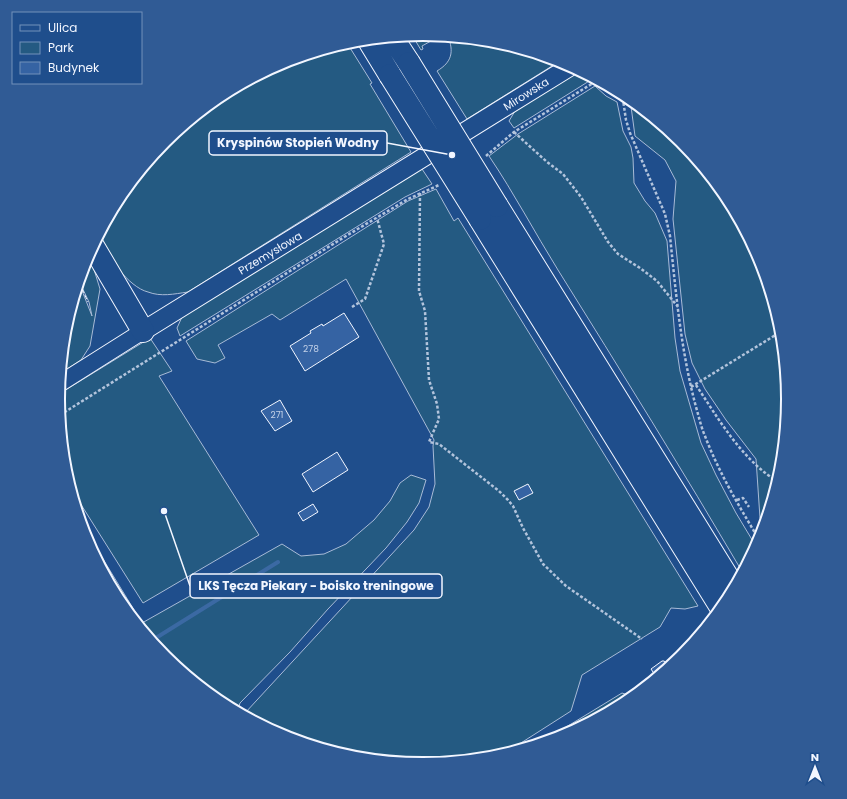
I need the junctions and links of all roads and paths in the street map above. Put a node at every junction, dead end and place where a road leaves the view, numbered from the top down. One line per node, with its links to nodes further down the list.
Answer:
1 (396, 42): 25 (highway, bridge)
2 (372, 45): 26 (highway, bridge)
3 (565, 70): 6 (main road, Mirowska)
4 (592, 83): 7 (path)
5 (623, 101): 14 (path)
6 (480, 123): 15 (main road, Przemysłowa)
7 (514, 132): 8 (path); 14 (path)
8 (480, 160)
9 (441, 184): 10 (path)
10 (420, 193): 11 (path); 27 (path)
11 (377, 218): 13 (path); 20 (path)
12 (97, 252): 15 (highway)
13 (352, 307)
14 (678, 308): 19 (path)
15 (143, 331): 17 (street, Przemysłowa)
16 (776, 335): 18 (path)
17 (66, 380)
18 (696, 385): 19 (path); 21 (path)
19 (691, 387): 22 (path)
20 (66, 412)
21 (773, 479)
22 (737, 500): 23 (path); 24 (path)
23 (749, 507)
24 (756, 534)
25 (731, 583)
26 (719, 604)
27 (642, 639)

